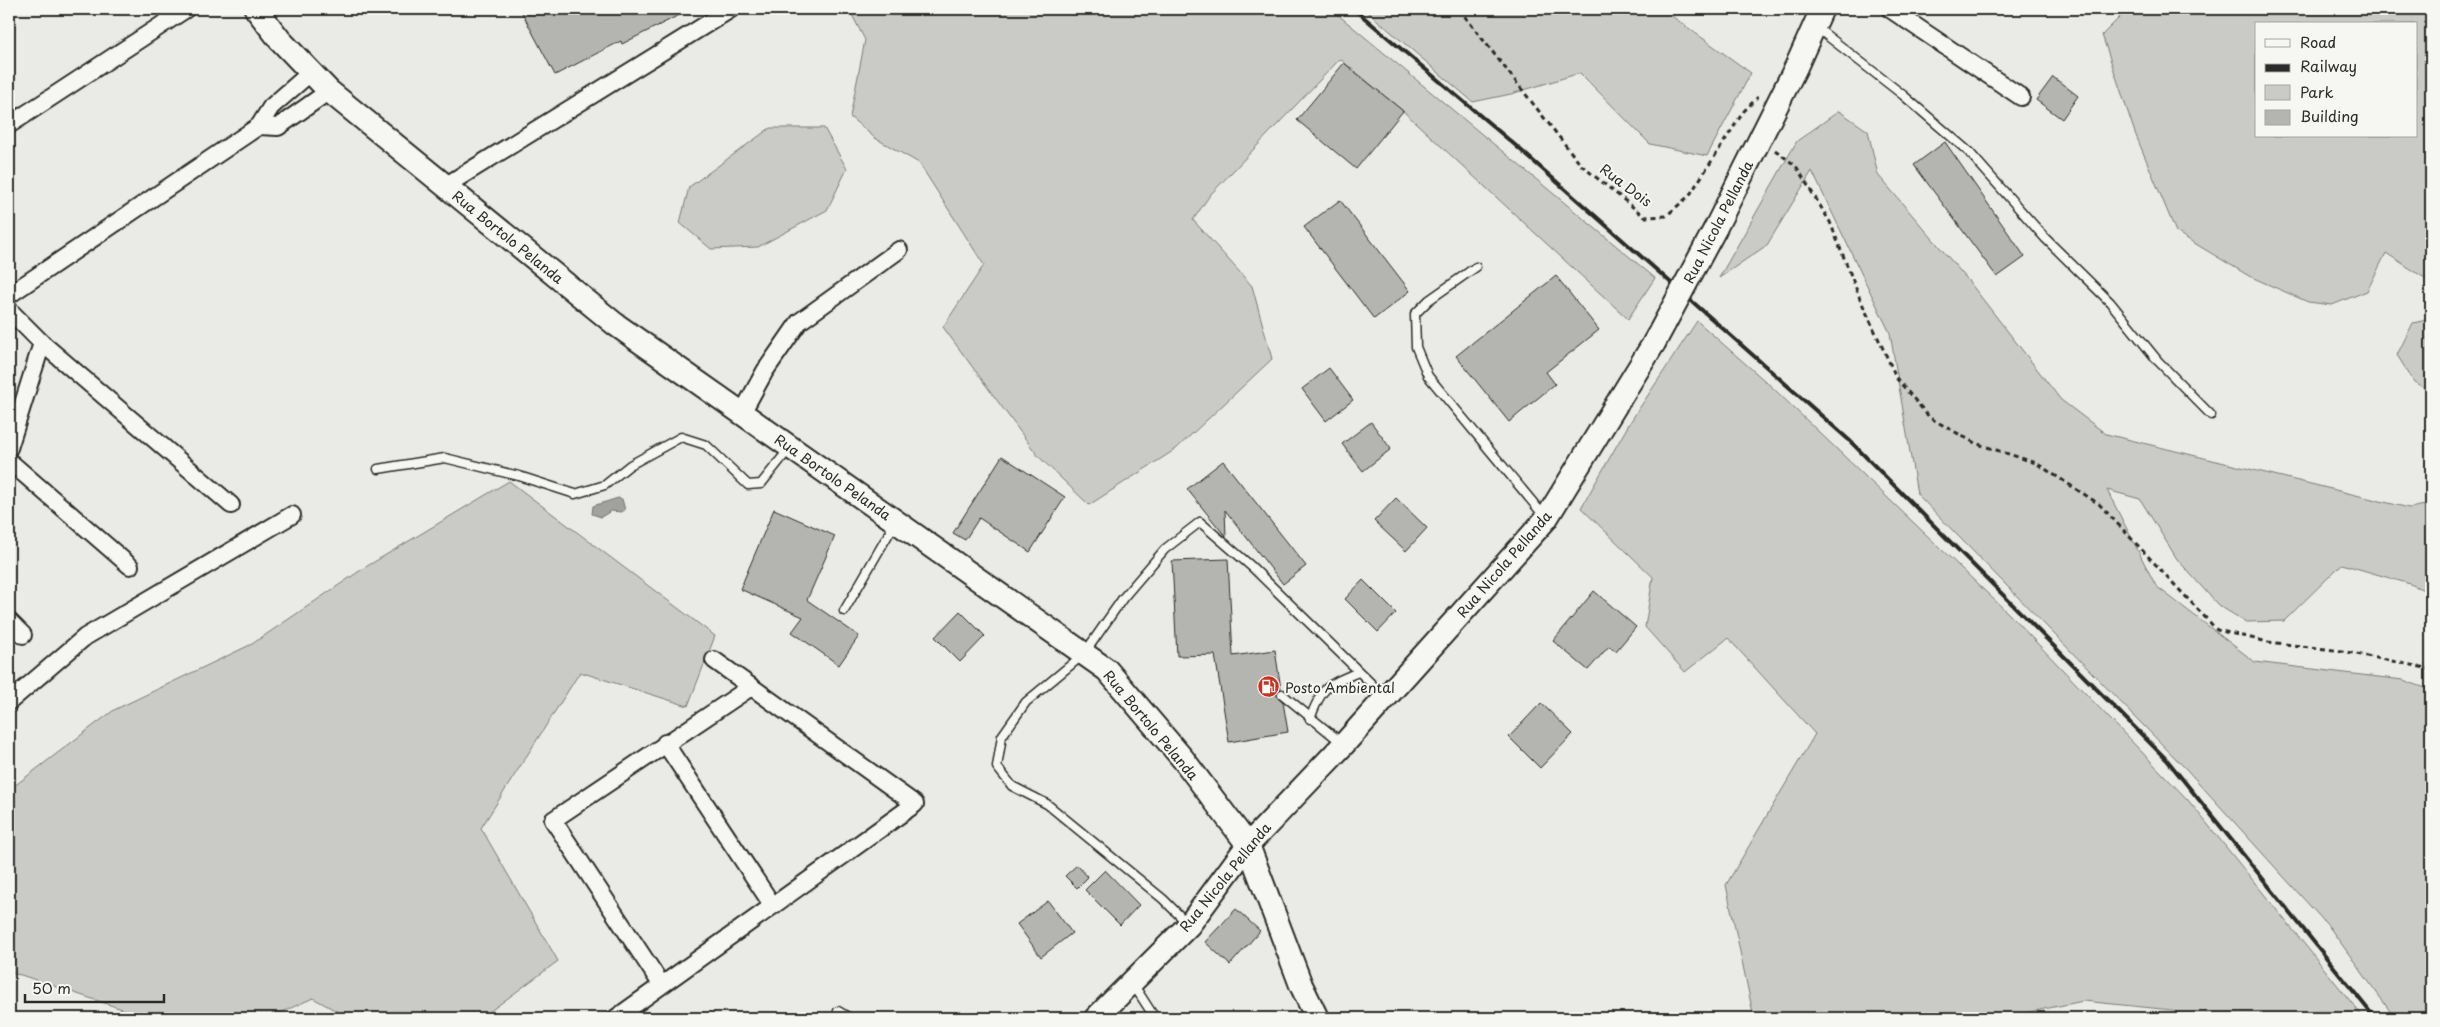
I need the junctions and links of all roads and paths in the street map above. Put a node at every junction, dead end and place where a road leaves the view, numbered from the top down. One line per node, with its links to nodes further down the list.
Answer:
1 (186, 9): 11 (street)
2 (256, 9): 7 (street, Rua Bortolo Pelanda)
3 (731, 9): 14 (street)
4 (1458, 9): 9 (path, Rua Dois)
5 (1890, 9): 10 (street)
6 (1818, 17): 13 (street, Rua Nicola Pellanda); 21 (lane)
7 (310, 73): 8 (street, Rua Bortolo Pelanda); 12 (street)
8 (329, 91): 12 (street); 14 (street, Rua Bortolo Pelanda)
9 (1763, 91)
10 (2021, 97)
11 (9, 125)
12 (259, 126): 17 (street)
13 (1760, 140): 28 (street, Rua Nicola Pellanda, bridge); 36 (path)
14 (445, 186): 20 (street, Rua Bortolo Pelanda)
15 (899, 250): 20 (street)
16 (1476, 267): 28 (lane)
17 (9, 295)
18 (9, 310): 19 (street)
19 (42, 343): 22 (street); 26 (street)
20 (742, 413): 23 (street, Rua Bortolo Pelanda)
21 (2211, 415)
22 (9, 448)
23 (791, 448): 25 (lane); 29 (street, Rua Bortolo Pelanda)
24 (9, 461): 30 (street)
25 (378, 469)
26 (231, 505)
27 (292, 515): 41 (street)
28 (1546, 519): 40 (street, Rua Nicola Pellanda)
29 (896, 522): 31 (lane); 34 (street, Rua Bortolo Pelanda)
30 (130, 566)
31 (844, 610)
32 (9, 621): 33 (street)
33 (23, 635)
34 (1084, 654): 37 (lane); 45 (street, Rua Bortolo Pelanda); 47 (lane)
35 (714, 660): 38 (street)
36 (2431, 669)
37 (1358, 672): 40 (lane); 42 (lane)
38 (751, 687): 43 (street); 46 (street)
39 (1282, 694): 42 (lane)
40 (1386, 697): 44 (street, Rua Nicola Pellanda)
41 (9, 702)
42 (1310, 719): 44 (lane)
43 (665, 743): 46 (street); 49 (street)
44 (1344, 744): 45 (street, Rua Nicola Pellanda)
45 (1248, 845): 47 (street, Rua Nicola Pellanda); 55 (street, Rua Bortolo Pelanda)
46 (773, 906): 49 (street)
47 (1189, 925): 48 (street, Rua Nicola Pellanda)
48 (1132, 982): 53 (street, Rua Nicola Pellanda); 54 (lane)
49 (661, 984): 51 (street)
50 (838, 1011): 52 (lane)
51 (616, 1018)
52 (850, 1018)
53 (1096, 1018)
54 (1155, 1018)
55 (1317, 1018)

